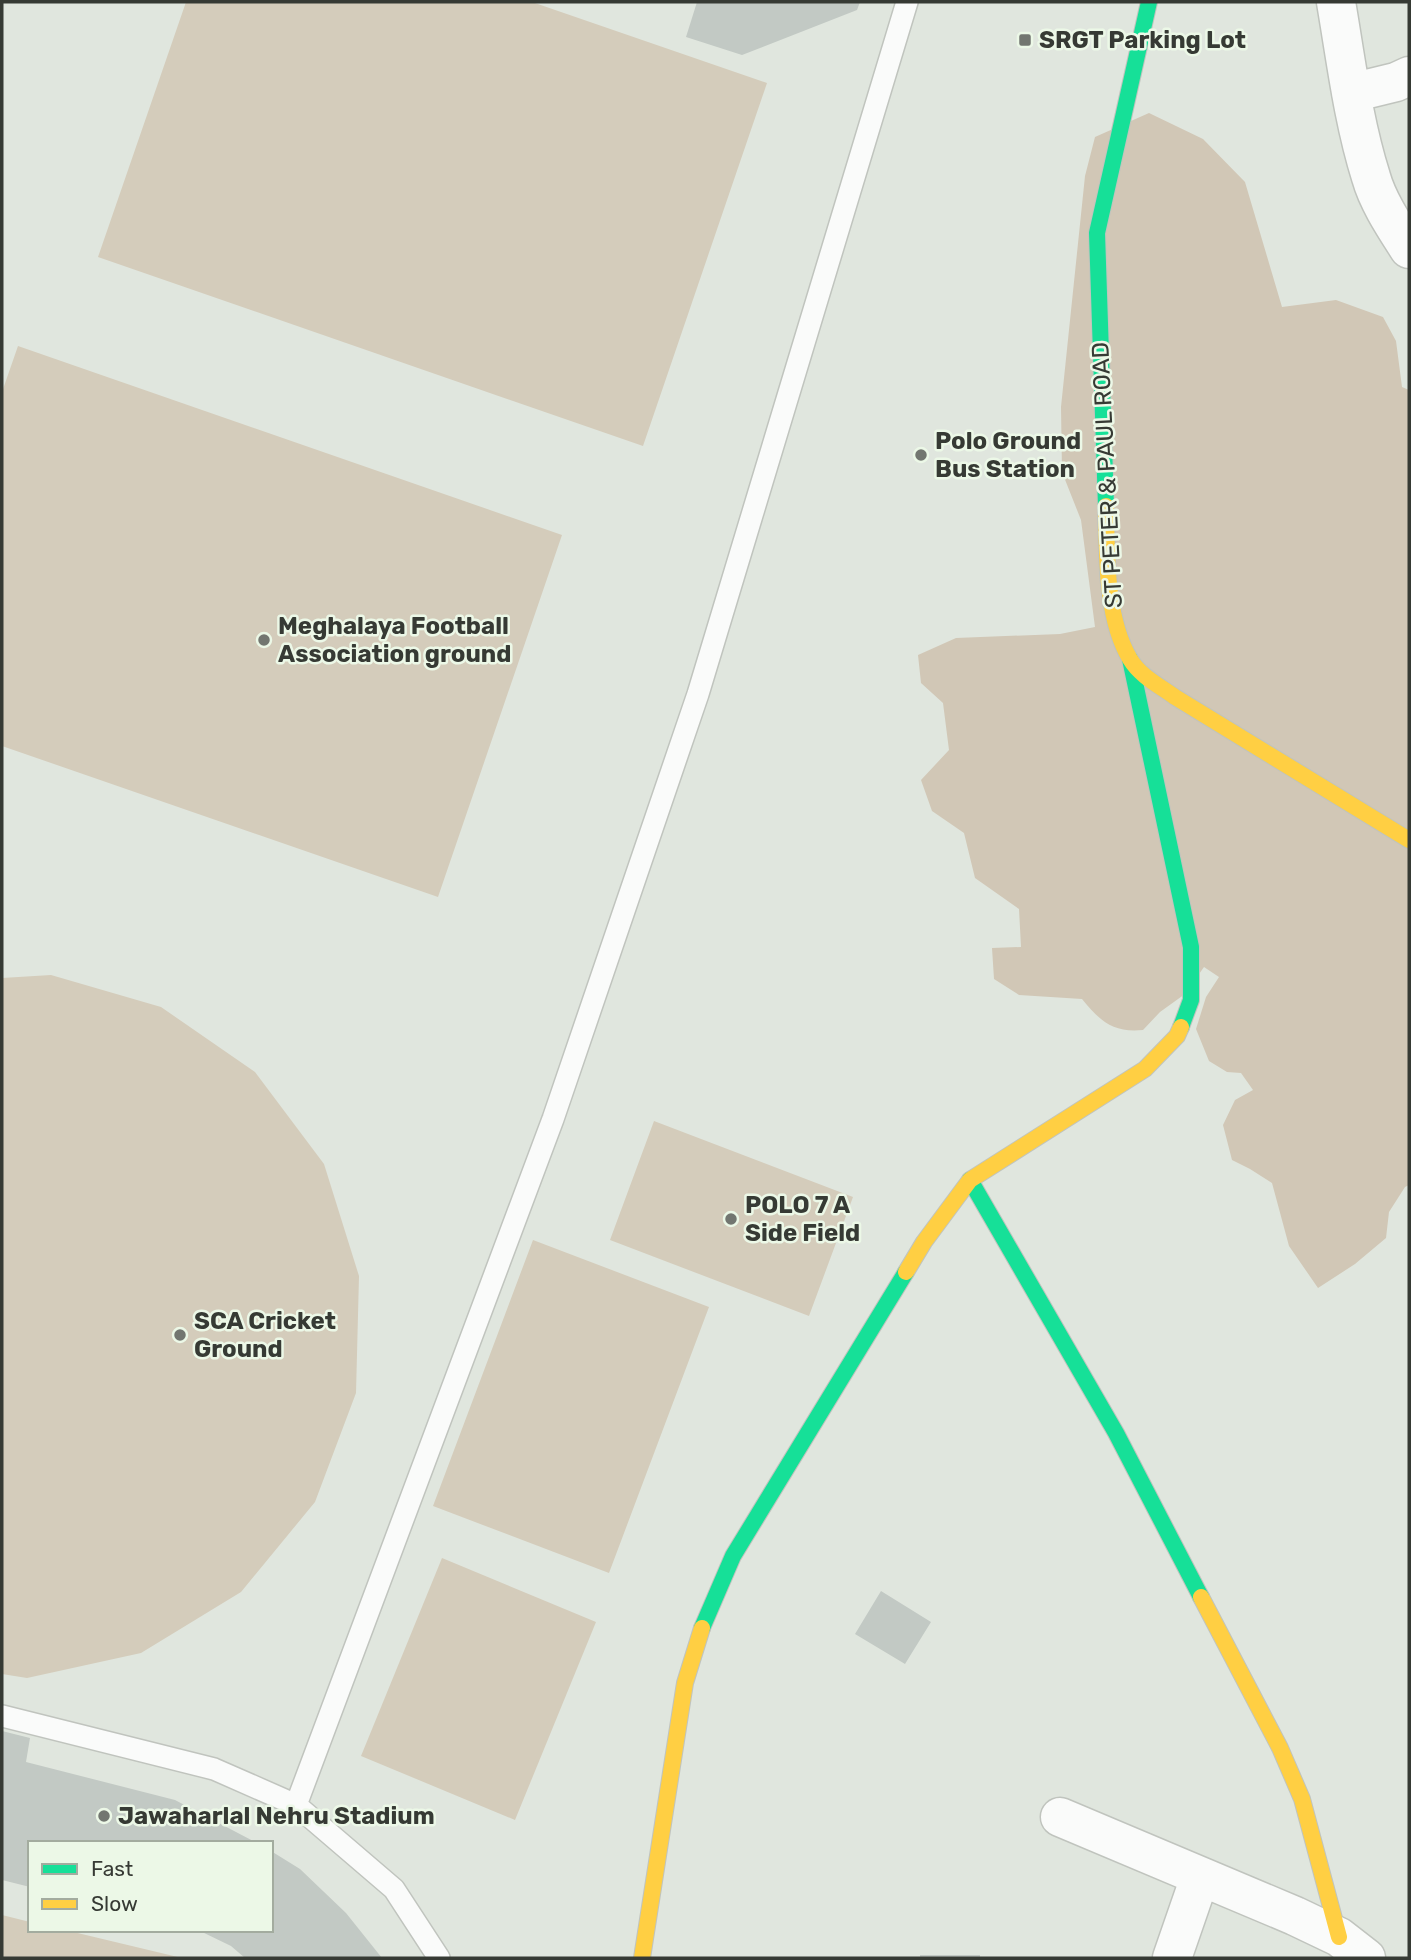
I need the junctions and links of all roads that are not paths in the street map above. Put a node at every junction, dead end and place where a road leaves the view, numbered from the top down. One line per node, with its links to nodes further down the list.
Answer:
1 (907, 2): 11 (lane)
2 (1149, 2): 7 (street, ST PETER & PAUL ROAD)
3 (1336, 2): 5 (street)
4 (1409, 76): 5 (street)
5 (1351, 93): 6 (street)
6 (1409, 249)
7 (1130, 659): 8 (street, ST PETER & PAUL ROAD); 9 (street)
8 (1409, 840)
9 (970, 1181): 14 (street); 16 (street)
10 (2, 1716): 11 (lane)
11 (296, 1805): 15 (lane)
12 (1060, 1817): 13 (street)
13 (1200, 1877): 14 (street); 17 (street)
14 (1352, 1948)
15 (439, 1958)
16 (642, 1958)
17 (1172, 1958)

